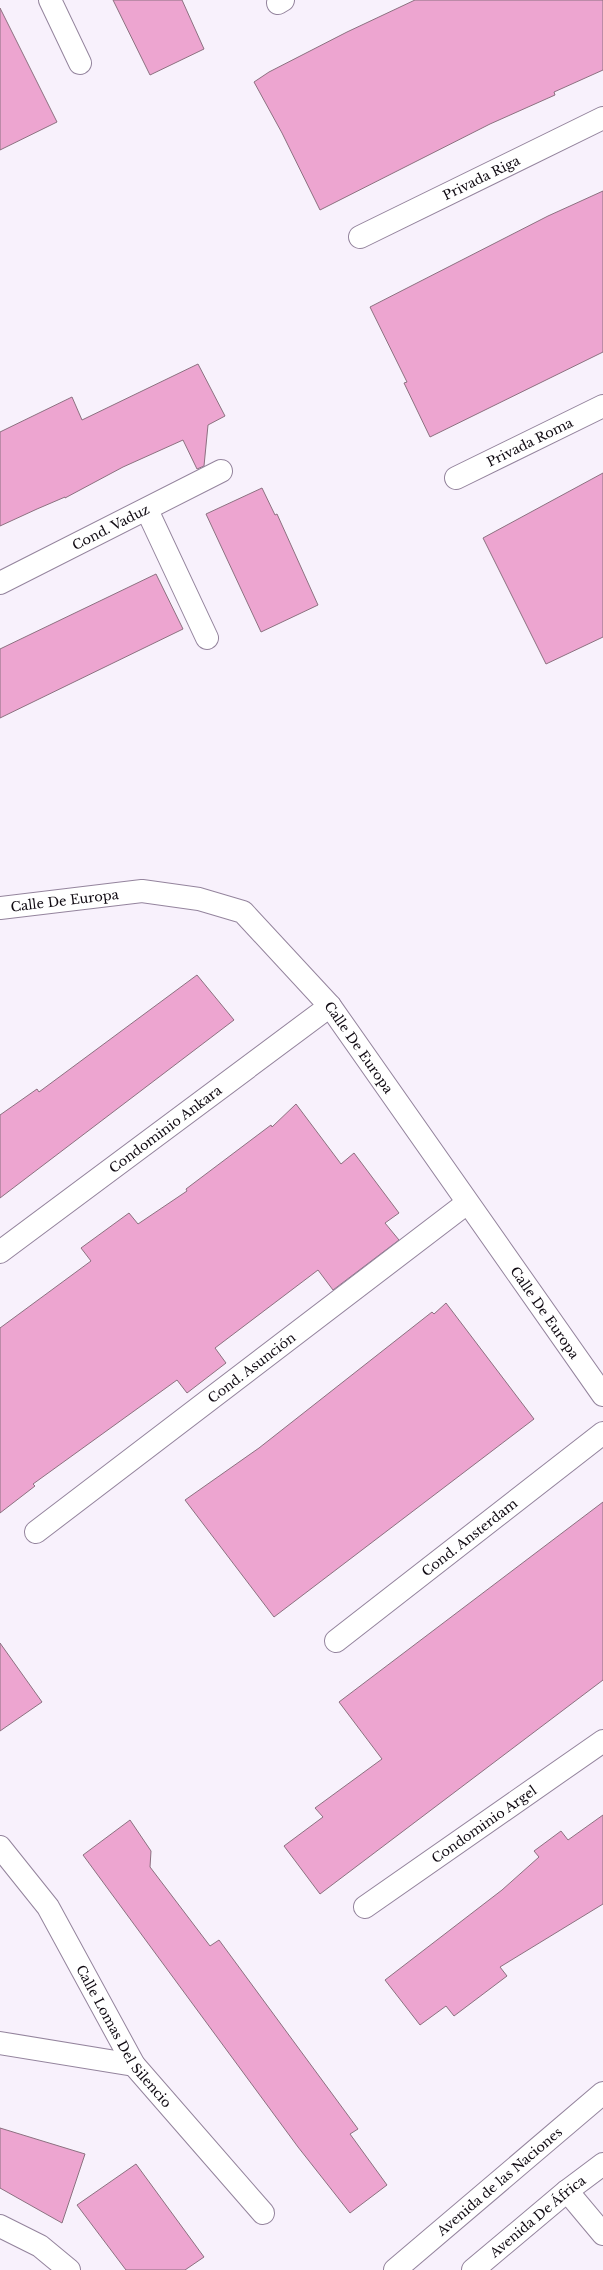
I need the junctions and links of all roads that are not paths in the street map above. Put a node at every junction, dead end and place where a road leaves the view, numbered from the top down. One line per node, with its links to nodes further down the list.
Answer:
1 (50, 0): 2 (street)
2 (80, 63)
3 (603, 118): 4 (street, Privada Riga)
4 (360, 237)
5 (603, 406): 7 (street, Privada Roma)
6 (221, 471): 8 (street, Cond. Vaduz)
7 (456, 478)
8 (147, 510): 9 (street, Cond. Vaduz); 10 (street)
9 (0, 583)
10 (207, 638)
11 (0, 908): 12 (street, Calle De Europa)
12 (330, 1006): 13 (street, Calle De Europa); 14 (street, Condominio Ankara)
13 (467, 1203): 15 (street, Calle De Europa); 17 (street, Cond. Asunción)
14 (0, 1252)
15 (603, 1395)
16 (603, 1433): 18 (street, Cond. Ansterdam)
17 (36, 1532)
18 (336, 1641)
19 (603, 1740): 21 (street, Condominio Argel)
20 (0, 1848): 23 (street, Calle Lomas Del Silencio)
21 (365, 1907)
22 (0, 2043): 23 (street)
23 (134, 2066): 27 (street, Calle Lomas Del Silencio)
24 (603, 2093): 31 (street, Avenida de las Naciones)
25 (603, 2164): 26 (street, Avenida De África)
26 (567, 2191): 29 (street); 32 (street, Avenida De África)
27 (263, 2213)
28 (0, 2226): 30 (street)
29 (603, 2234)
30 (69, 2270)
31 (395, 2270)
32 (473, 2270)

